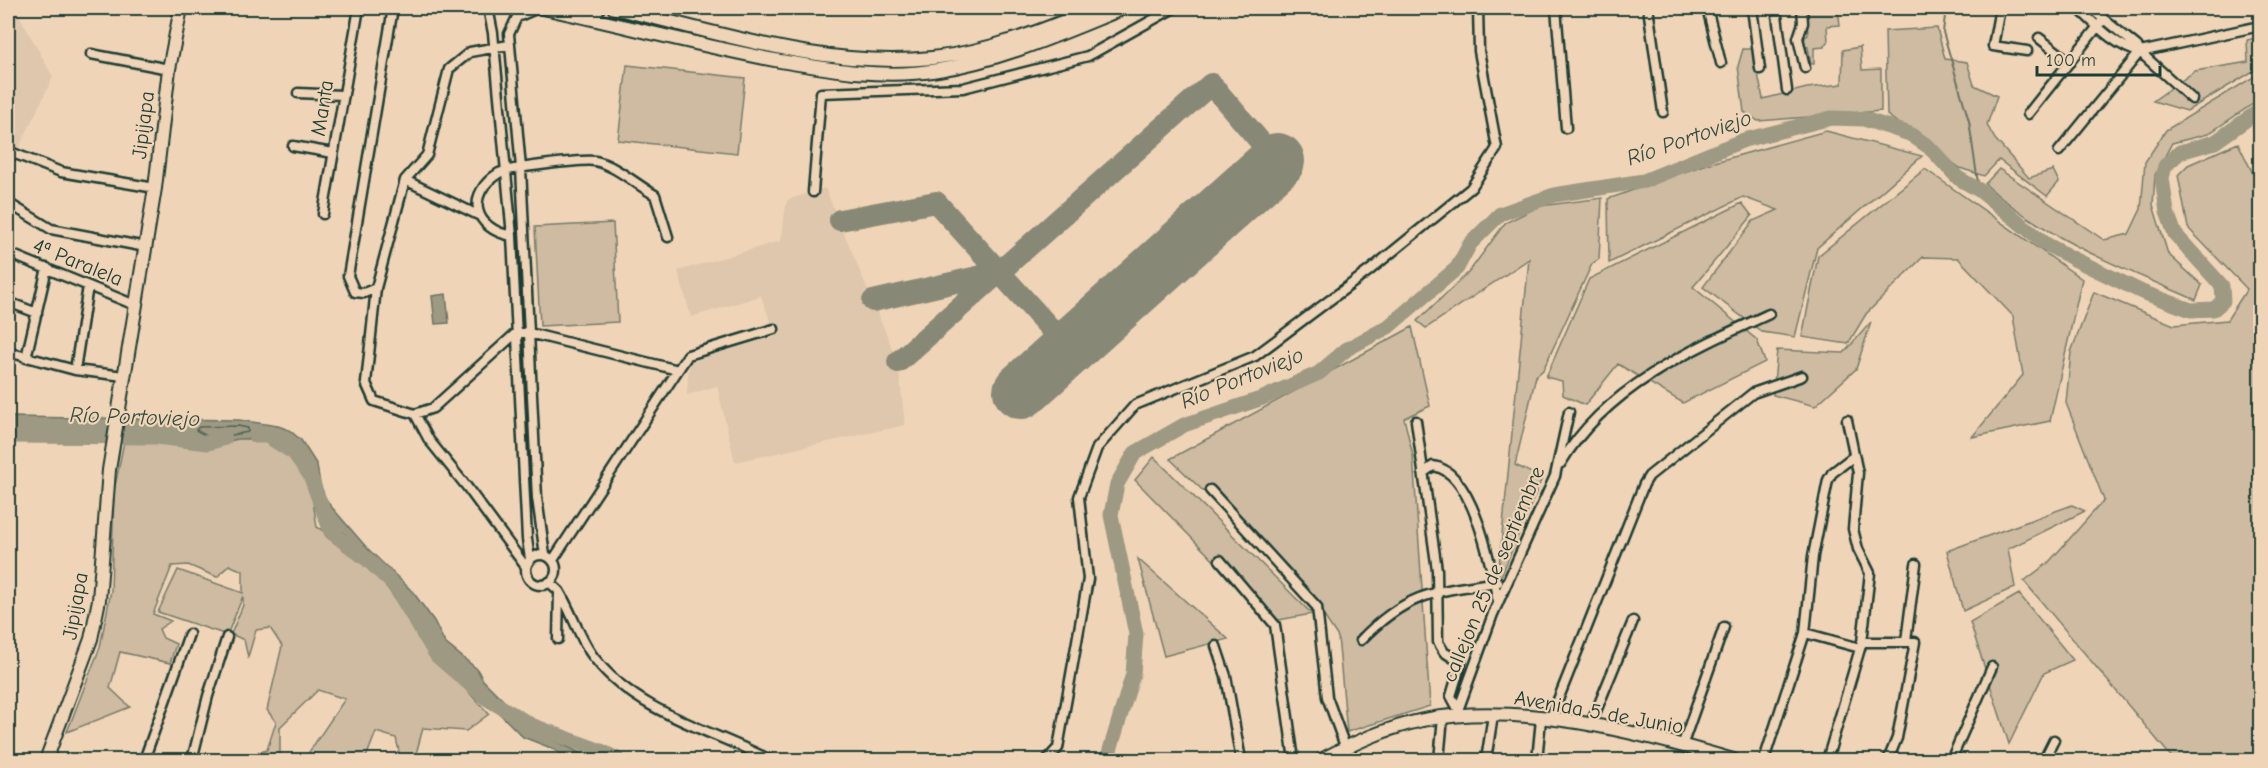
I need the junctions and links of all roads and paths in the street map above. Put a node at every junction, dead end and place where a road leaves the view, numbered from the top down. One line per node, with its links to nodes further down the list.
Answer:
1 (181, 8): 33 (street, Jipijapa)
2 (358, 8): 37 (street, Manta)
3 (393, 8): 60 (street)
4 (488, 8): 25 (street)
5 (538, 8): 26 (street)
6 (543, 8): 21 (street)
7 (614, 8): 20 (street)
8 (1124, 8): 20 (street)
9 (1174, 8): 50 (street)
10 (1478, 8): 115 (street)
11 (1556, 8): 41 (street)
12 (1648, 8): 39 (street)
13 (1707, 8): 31 (street)
14 (1752, 8): 34 (street)
15 (1776, 8): 35 (street)
16 (1802, 8): 32 (street)
17 (2000, 8): 27 (street)
18 (2078, 8): 22 (street)
19 (2090, 8): 22 (street)
20 (1105, 10): 21 (street)
21 (597, 13)
22 (2100, 24): 28 (street); 30 (street)
23 (2260, 26): 28 (street)
24 (2039, 38): 30 (street)
25 (494, 45): 26 (street); 47 (street); 48 (street)
26 (509, 45): 46 (street)
27 (2027, 51)
28 (2140, 52): 38 (street); 44 (street)
29 (91, 54): 33 (street)
30 (2070, 62): 40 (street)
31 (1720, 63)
32 (1805, 68)
33 (169, 69): 49 (street, Jipijapa)
34 (1760, 69)
35 (1787, 90)
36 (298, 93): 37 (street)
37 (342, 95): 45 (street, Manta)
38 (2192, 99)
39 (1664, 112)
40 (2028, 114)
41 (1566, 128)
42 (293, 146): 45 (street)
43 (8, 151): 49 (street)
44 (2059, 151)
45 (333, 153): 52 (street, Manta)
46 (521, 168): 47 (street); 55 (street); 67 (street)
47 (507, 169): 53 (street); 54 (street)
48 (405, 180): 53 (street); 60 (street)
49 (155, 188): 56 (street, Jipijapa)
50 (813, 192)
51 (8, 203): 56 (street)
52 (323, 214)
53 (478, 214): 54 (street)
54 (512, 236): 66 (street)
55 (668, 237)
56 (146, 247): 62 (street, Jipijapa)
57 (8, 252): 58 (street, 4ª Paralela)
58 (47, 268): 59 (street, 4ª Paralela); 63 (street)
59 (88, 286): 62 (street, 4ª Paralela); 70 (street)
60 (376, 288): 75 (street)
61 (8, 302): 63 (street)
62 (135, 305): 73 (street, Jipijapa)
63 (37, 313): 69 (street)
64 (1769, 314): 79 (street)
65 (774, 328): 71 (street)
66 (516, 333): 67 (street); 75 (street); 84 (street)
67 (529, 333): 71 (street); 82 (street)
68 (8, 352): 69 (street)
69 (27, 358): 70 (street)
70 (75, 370): 73 (street)
71 (678, 370): 82 (street)
72 (1802, 376): 106 (street)
73 (123, 383): 111 (street, Jipijapa)
74 (1569, 412): 79 (street, callejon 25 de septiembre)
75 (415, 414): 84 (street)
76 (1847, 420): 78 (street)
77 (1416, 421): 80 (street)
78 (1854, 456): 94 (street); 100 (street)
79 (1559, 465): 86 (street, callejon 25 de septiembre)
80 (1423, 473): 88 (street); 89 (street)
81 (1210, 490): 110 (street)
82 (549, 558): 84 (street); 87 (street)
83 (1220, 560): 117 (street)
84 (528, 563): 87 (street)
85 (1916, 564): 99 (street)
86 (1508, 581): 88 (street); 91 (street, callejon 25 de septiembre)
87 (549, 582): 90 (street)
88 (1495, 583): 89 (street); 91 (street)
89 (1438, 590): 98 (street); 103 (street)
90 (559, 591): 97 (street); 114 (street)
91 (1498, 602): 103 (street, callejon 25 de septiembre)
92 (1633, 621): 107 (street)
93 (1724, 627): 109 (street)
94 (1805, 633): 100 (street); 124 (street)
95 (189, 634): 112 (street)
96 (227, 637): 113 (street)
97 (558, 639)
98 (1361, 639)
99 (1906, 642): 100 (street); 126 (street)
100 (1861, 645): 125 (street)
101 (1216, 646): 116 (street)
102 (1992, 667): 127 (street)
103 (1456, 711): 104 (street, Avenida 5 de Junio); 105 (street, Avenida 5 de Junio)
104 (1493, 715): 106 (street, Avenida 5 de Junio); 121 (street)
105 (1443, 717): 110 (street, Avenida 5 de Junio); 120 (street)
106 (1545, 719): 107 (street, Avenida 5 de Junio); 122 (street)
107 (1590, 726): 109 (street, Avenida 5 de Junio)
108 (2054, 740): 128 (street)
109 (1682, 746): 123 (street, Avenida 5 de Junio)
110 (1344, 749): 118 (street, Avenida 5 de Junio); 119 (street)
111 (47, 760)
112 (144, 760)
113 (192, 760)
114 (770, 760)
115 (1047, 760)
116 (1241, 760)
117 (1294, 760)
118 (1321, 760)
119 (1350, 760)
120 (1439, 760)
121 (1486, 760)
122 (1537, 760)
123 (1733, 760)
124 (1764, 760)
125 (1827, 760)
126 (1888, 760)
127 (1951, 760)
128 (2044, 760)

